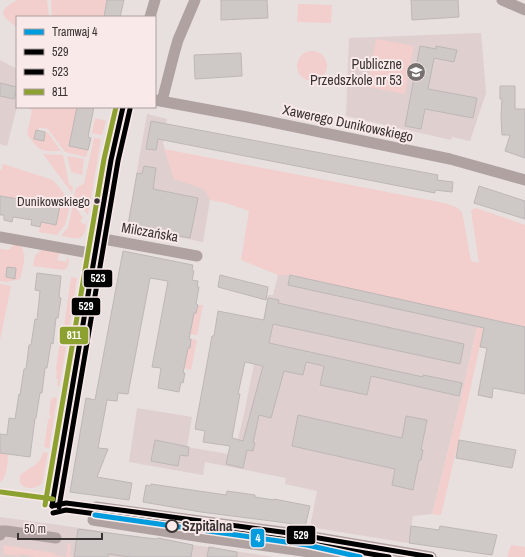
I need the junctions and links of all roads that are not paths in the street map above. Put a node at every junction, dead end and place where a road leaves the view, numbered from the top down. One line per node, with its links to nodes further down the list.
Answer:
1 (155, 0): 5 (street)
2 (195, 0): 6 (street, Xawerego Dunikowskiego)
3 (502, 0): 4 (street)
4 (525, 10)
5 (150, 16)
6 (159, 101): 8 (street, Xawerego Dunikowskiego)
7 (124, 108): 10 (street)
8 (525, 180)
9 (0, 237): 11 (street)
10 (98, 238): 11 (street); 12 (street, Milczańska)
11 (95, 254): 13 (street)
12 (197, 256)
13 (58, 470)
14 (96, 507): 19 (street)
15 (94, 520): 18 (street)
16 (0, 535): 17 (street)
17 (56, 538)
18 (335, 557)
19 (431, 557)

